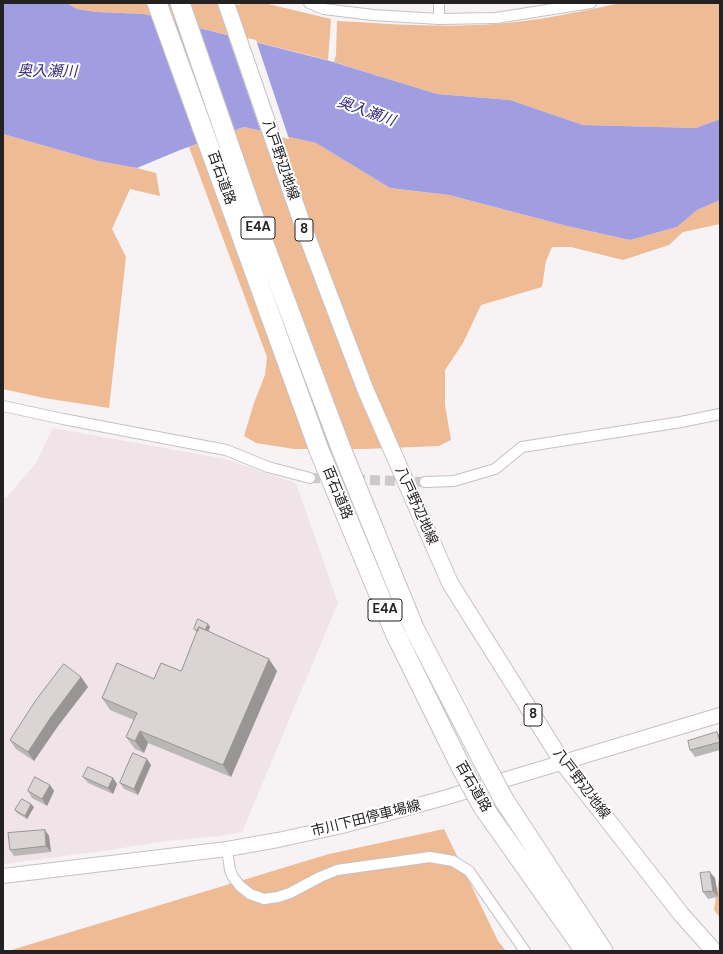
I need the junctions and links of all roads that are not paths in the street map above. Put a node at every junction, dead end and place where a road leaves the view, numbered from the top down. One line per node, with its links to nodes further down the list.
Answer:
1 (157, 3): 17 (highway, 百石道路 / E4A, bridge)
2 (180, 3): 18 (highway, 百石道路 / E4A, bridge)
3 (226, 3): 13 (main road, 八戸野辺地線 / 8)
4 (309, 3): 7 (street)
5 (439, 3): 7 (street)
6 (591, 3): 7 (street)
7 (439, 19)
8 (3, 406): 10 (street)
9 (720, 414): 11 (street)
10 (310, 478)
11 (425, 482)
12 (720, 716): 13 (main road, 市川下田停車場線)
13 (563, 763): 14 (main road, 市川下田停車場線); 19 (main road, 八戸野辺地線 / 8)
14 (227, 849): 15 (main road, 市川下田停車場線); 16 (street)
15 (3, 876)
16 (525, 951)
17 (585, 951)
18 (603, 951)
19 (714, 951)

